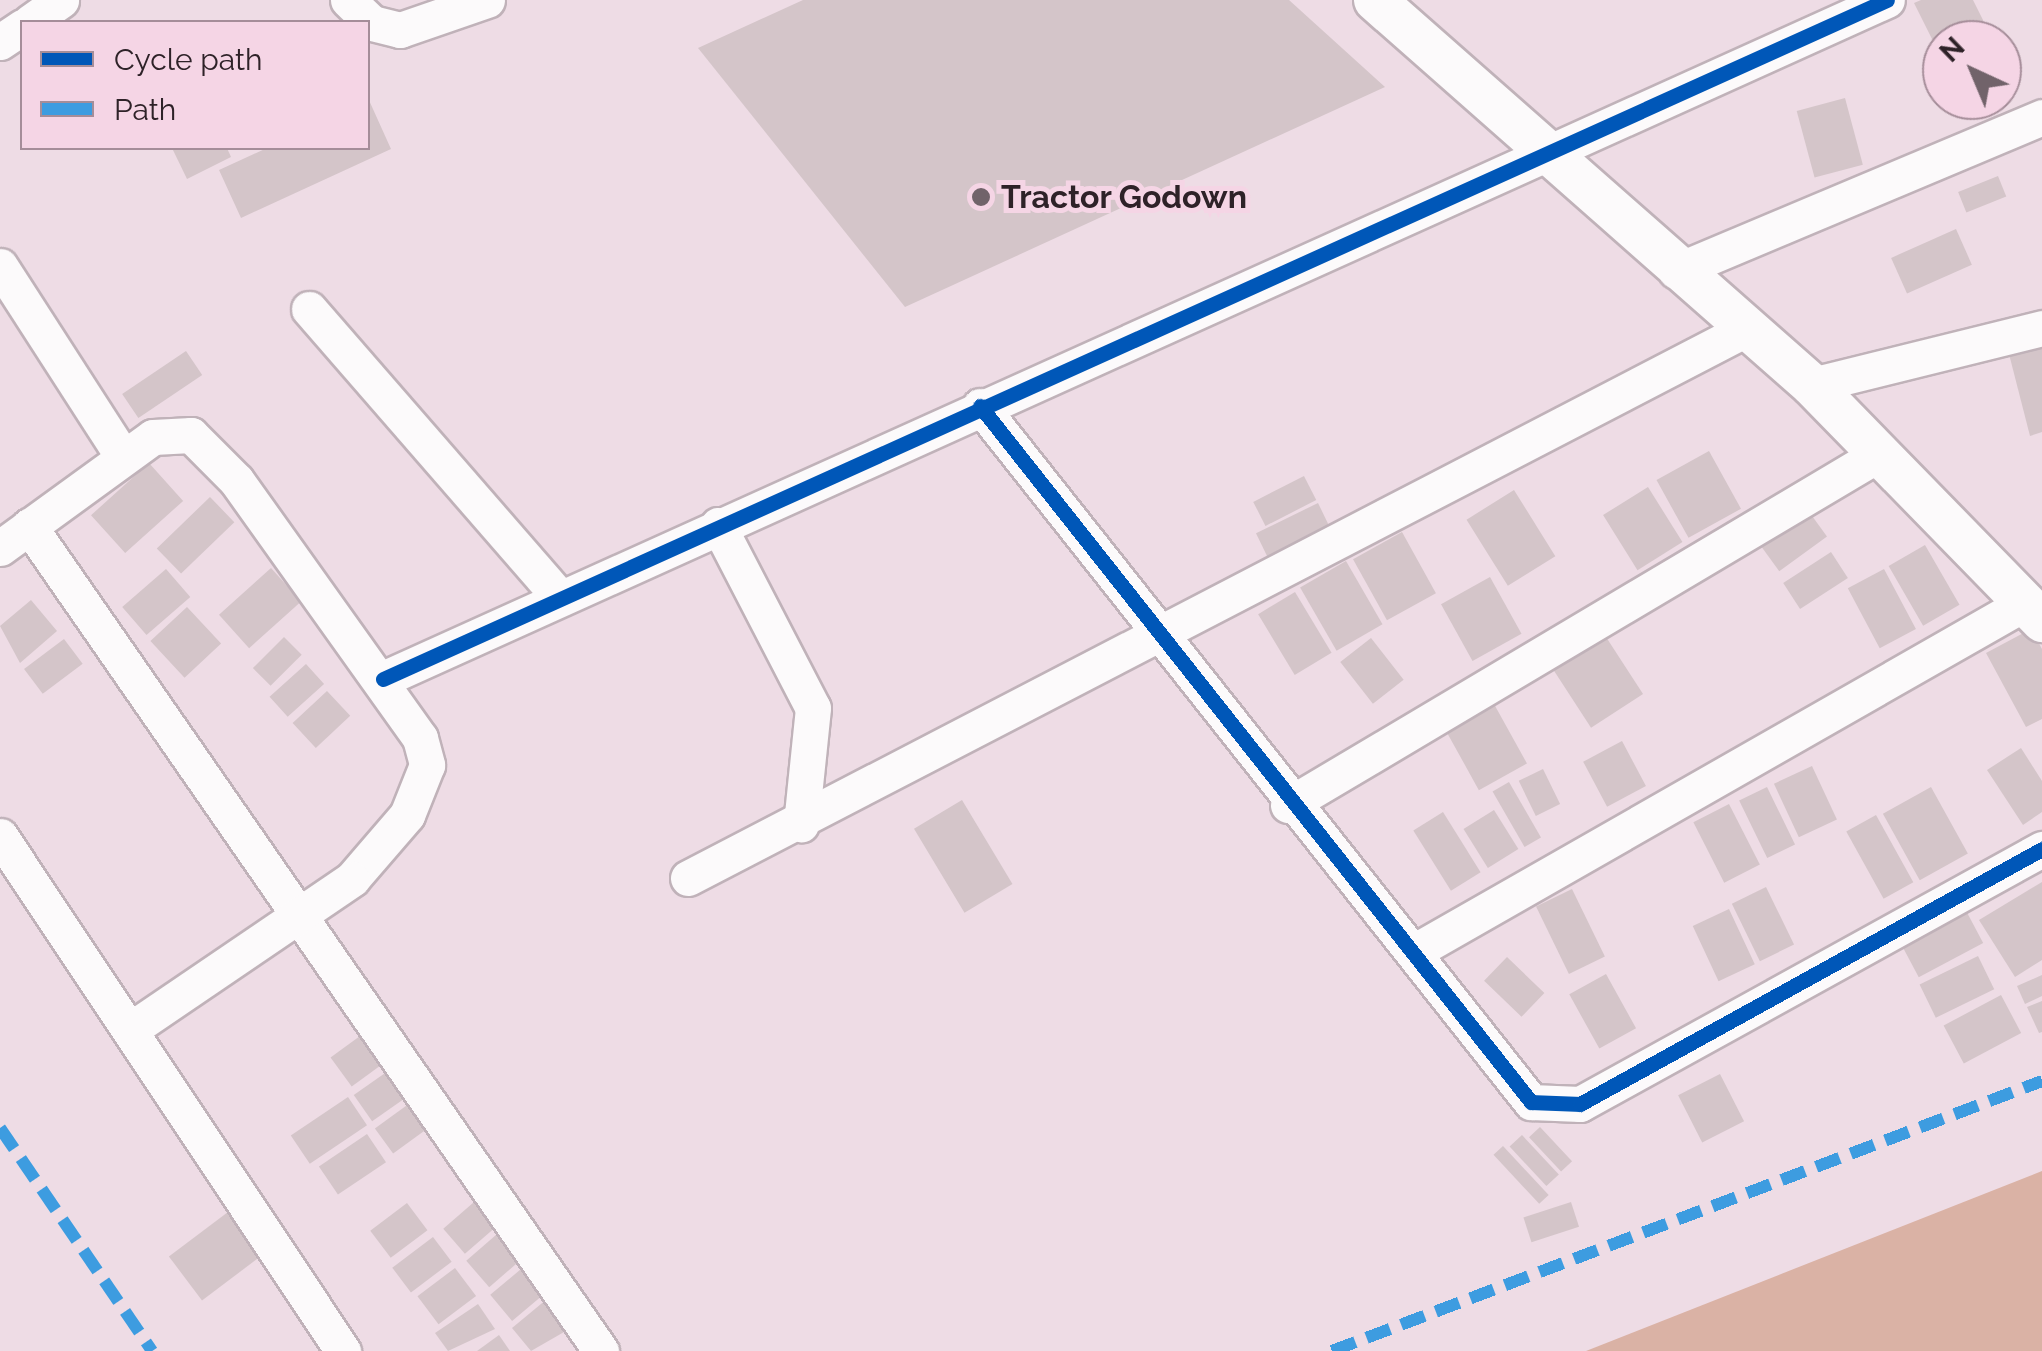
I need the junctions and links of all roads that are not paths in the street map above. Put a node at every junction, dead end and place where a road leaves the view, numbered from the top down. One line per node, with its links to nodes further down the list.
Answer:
1 (61, 0): 6 (street)
2 (348, 0): 7 (street)
3 (487, 0): 8 (street)
4 (1375, 0): 10 (street)
5 (1886, 0): 10 (street)
6 (33, 20)
7 (370, 20)
8 (370, 20)
9 (2042, 117): 12 (street)
10 (1548, 155): 12 (street); 17 (street)
11 (0, 266): 19 (street)
12 (1676, 271): 14 (street)
13 (309, 309): 23 (street)
14 (1746, 328): 16 (street); 25 (street)
15 (2042, 328): 16 (street)
16 (1812, 386): 18 (street)
17 (980, 406): 21 (street); 25 (street)
18 (1879, 454): 24 (street); 27 (street)
19 (124, 458): 20 (street); 26 (street)
20 (29, 526): 22 (street); 32 (street)
21 (718, 526): 23 (street); 28 (street)
22 (0, 548)
23 (560, 598): 26 (street)
24 (2032, 613): 33 (street)
25 (1160, 639): 27 (street); 28 (street)
26 (383, 678): 32 (street)
27 (1288, 805): 33 (street)
28 (801, 824): 31 (street)
29 (0, 836): 34 (street)
30 (2042, 848): 33 (street)
31 (688, 878)
32 (302, 921): 34 (street); 36 (street)
33 (1417, 950)
34 (130, 1029): 35 (street)
35 (343, 1351)
36 (601, 1351)

